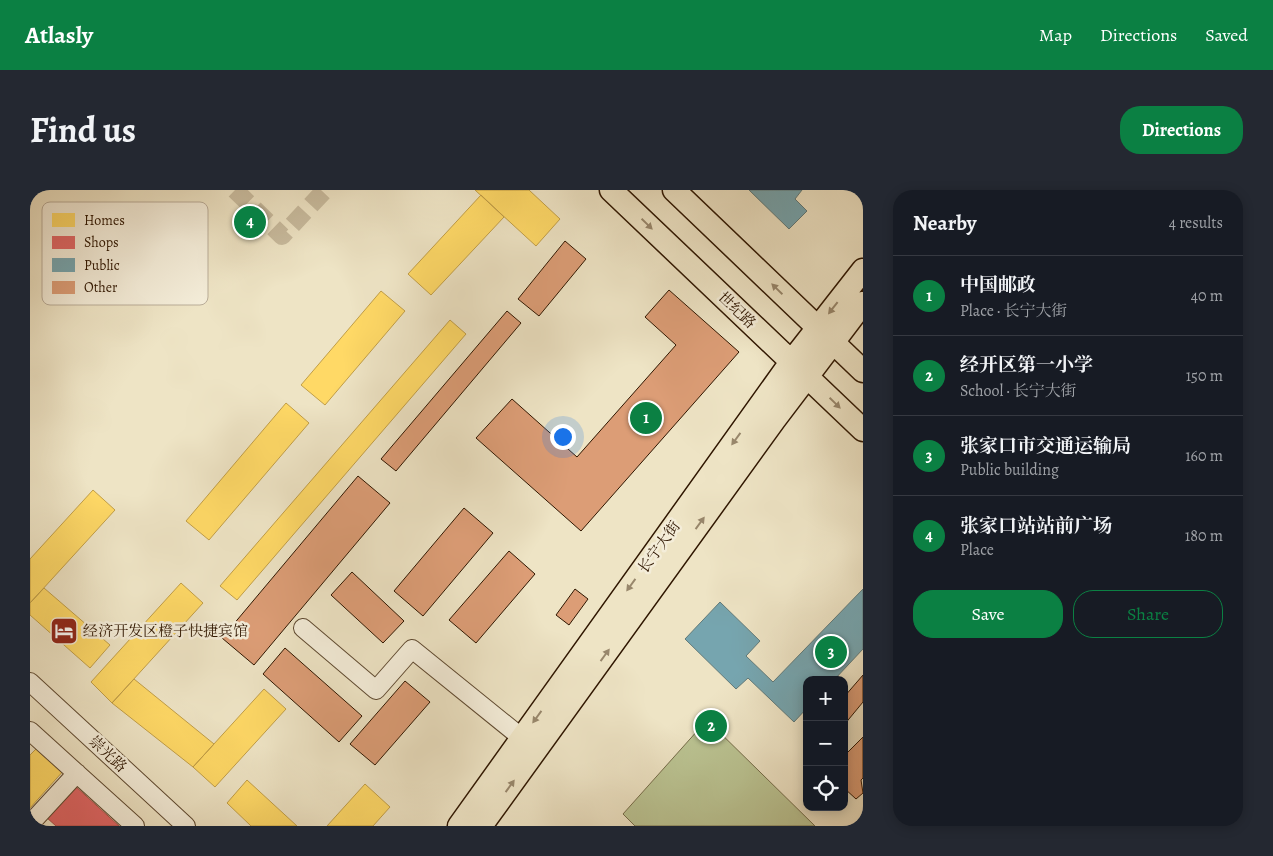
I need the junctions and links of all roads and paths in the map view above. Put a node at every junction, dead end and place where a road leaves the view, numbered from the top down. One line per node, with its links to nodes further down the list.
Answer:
1 (611, 190): 6 (main road, 世纪路, one-way to 6)
2 (674, 190): 5 (main road, one-way to 2)
3 (863, 270): 5 (main road, 长宁大街, one-way to 5)
4 (863, 303): 5 (main road, 长宁大街)
5 (825, 335): 6 (main road, 长宁大街); 7 (main road)
6 (799, 369): 8 (main road, 世纪路, one-way to 8); 12 (main road, 长宁大街, one-way to 12); 18 (main road, 长宁大街, one-way to 6)
7 (863, 371)
8 (863, 430)
9 (303, 628): 12 (street)
10 (30, 682): 16 (street, 崇光路)
11 (30, 731): 13 (street)
12 (522, 738): 17 (main road, 长宁大街)
13 (77, 773): 14 (street); 15 (street)
14 (30, 824)
15 (135, 826)
16 (186, 826)
17 (458, 826)
18 (481, 826)

